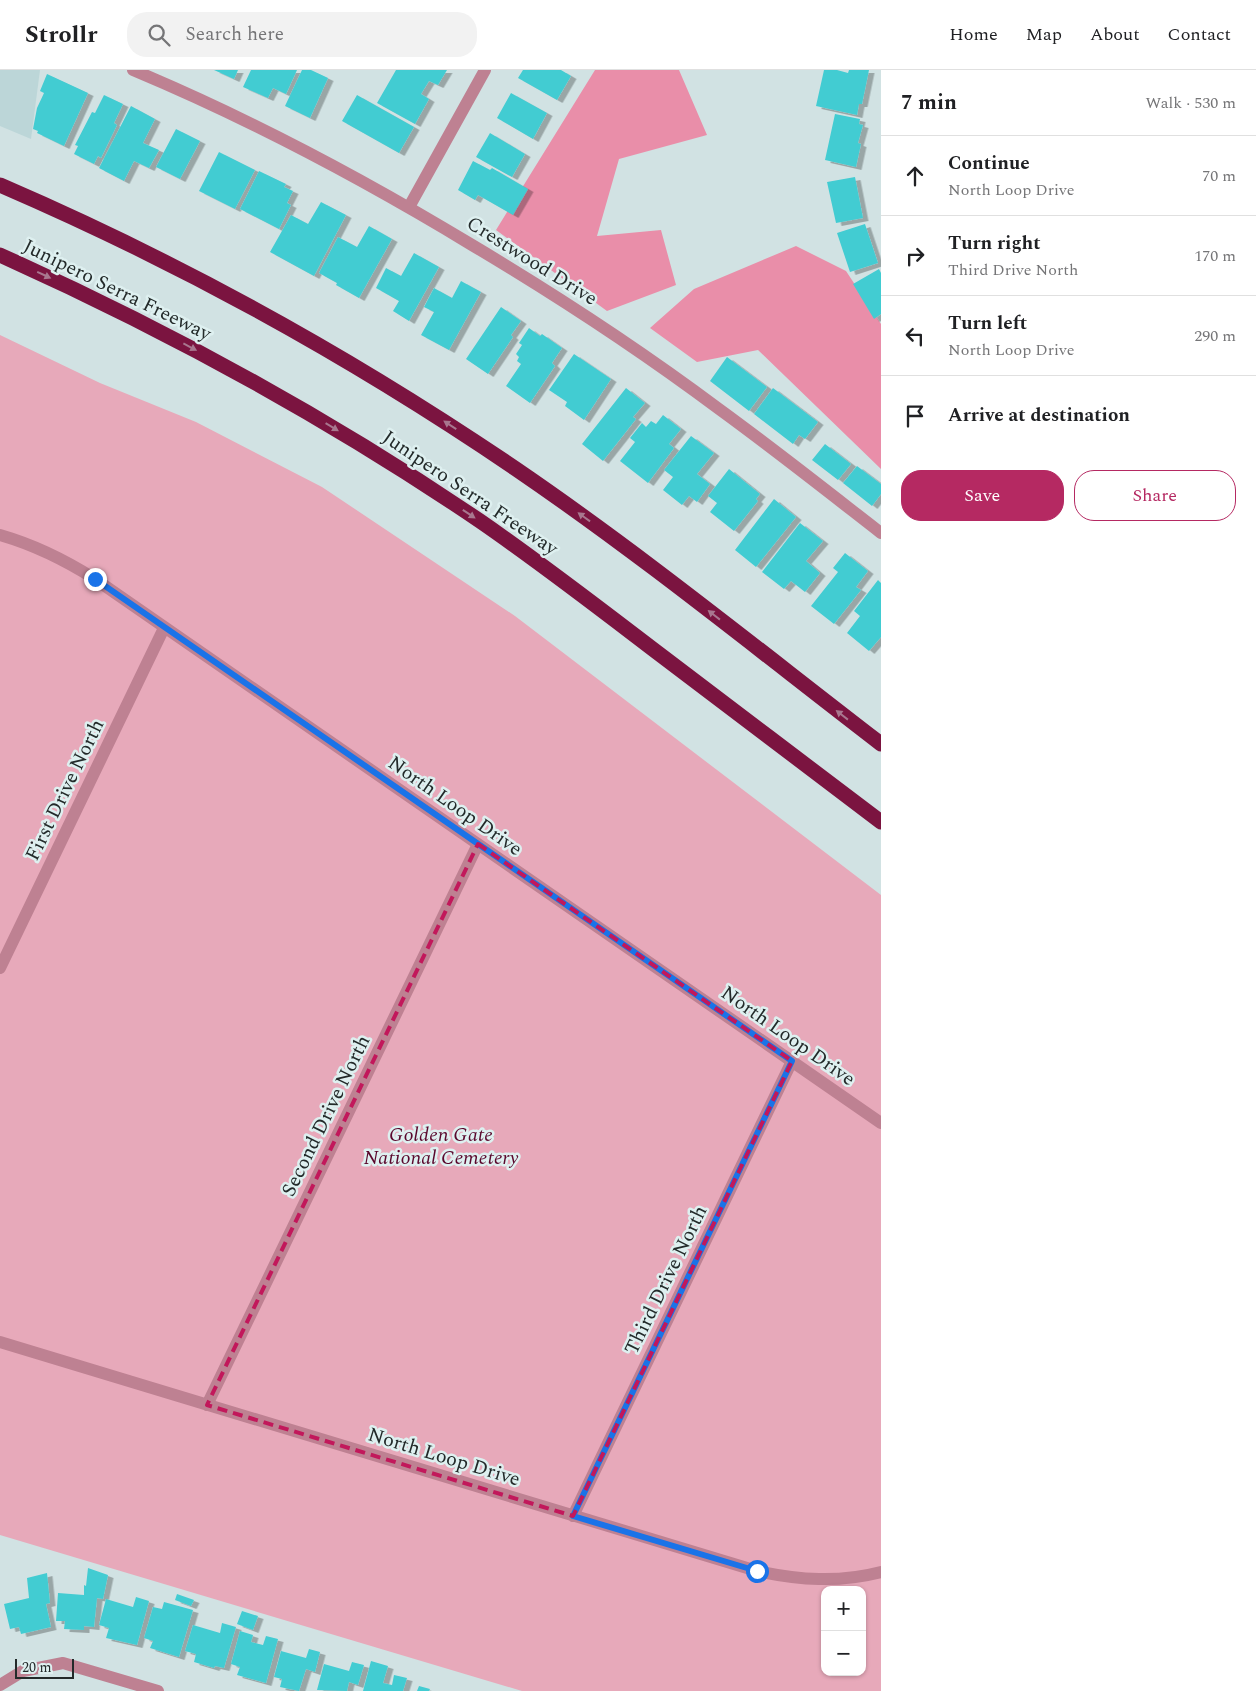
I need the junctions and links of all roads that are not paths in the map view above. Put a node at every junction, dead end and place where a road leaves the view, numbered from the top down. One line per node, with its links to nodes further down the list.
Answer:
1 (133, 70): 4 (street, Crestwood Drive)
2 (485, 70): 4 (street)
3 (0, 185): 9 (highway, one-way to 3)
4 (409, 207): 6 (street, Crestwood Drive)
5 (0, 255): 10 (highway, Junipero Serra Freeway, one-way to 10)
6 (881, 533)
7 (0, 535): 8 (street, North Loop Drive)
8 (164, 628): 11 (street, North Loop Drive); 12 (street, First Drive North)
9 (881, 744)
10 (881, 822)
11 (478, 844): 13 (street, North Loop Drive); 16 (street, Second Drive North)
12 (0, 968)
13 (792, 1061): 14 (street, North Loop Drive); 17 (street, Third Drive North)
14 (881, 1122)
15 (0, 1342): 16 (street, North Loop Drive)
16 (207, 1405): 17 (street, North Loop Drive)
17 (573, 1516): 18 (street, North Loop Drive)
18 (881, 1572)
19 (0, 1685): 20 (street)
20 (158, 1691)

